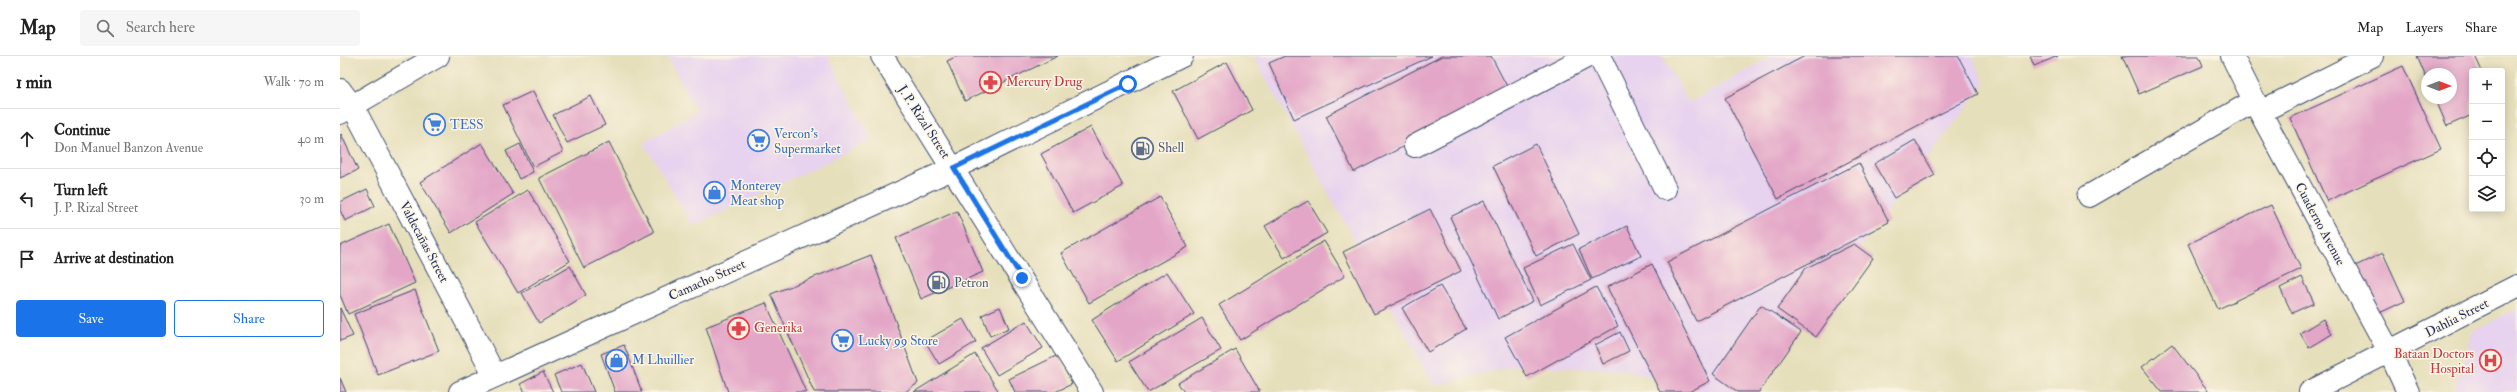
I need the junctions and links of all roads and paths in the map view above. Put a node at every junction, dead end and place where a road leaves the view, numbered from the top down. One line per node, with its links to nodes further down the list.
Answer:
1 (438, 56): 8 (street)
2 (882, 56): 11 (street, J. P. Rizal Street)
3 (1182, 56): 11 (street, Camacho Street)
4 (1588, 56): 10 (street)
5 (1599, 56): 12 (street)
6 (2232, 56): 9 (street, Cuaderno Avenue)
7 (2372, 56): 9 (street)
8 (344, 104): 16 (street, Valdecañas Street)
9 (2257, 107): 13 (street); 15 (street, Cuaderno Avenue)
10 (1415, 146)
11 (954, 168): 16 (street, Camacho Street); 17 (street, J. P. Rizal Street)
12 (1665, 189)
13 (2090, 196)
14 (2517, 286): 15 (street, Dahlia Street)
15 (2390, 353): 19 (street, Dahlia Street); 20 (street, Cuaderno Avenue)
16 (495, 376): 18 (street, Camacho Street)
17 (1090, 391)
18 (460, 392)
19 (2310, 392)
20 (2408, 392)

